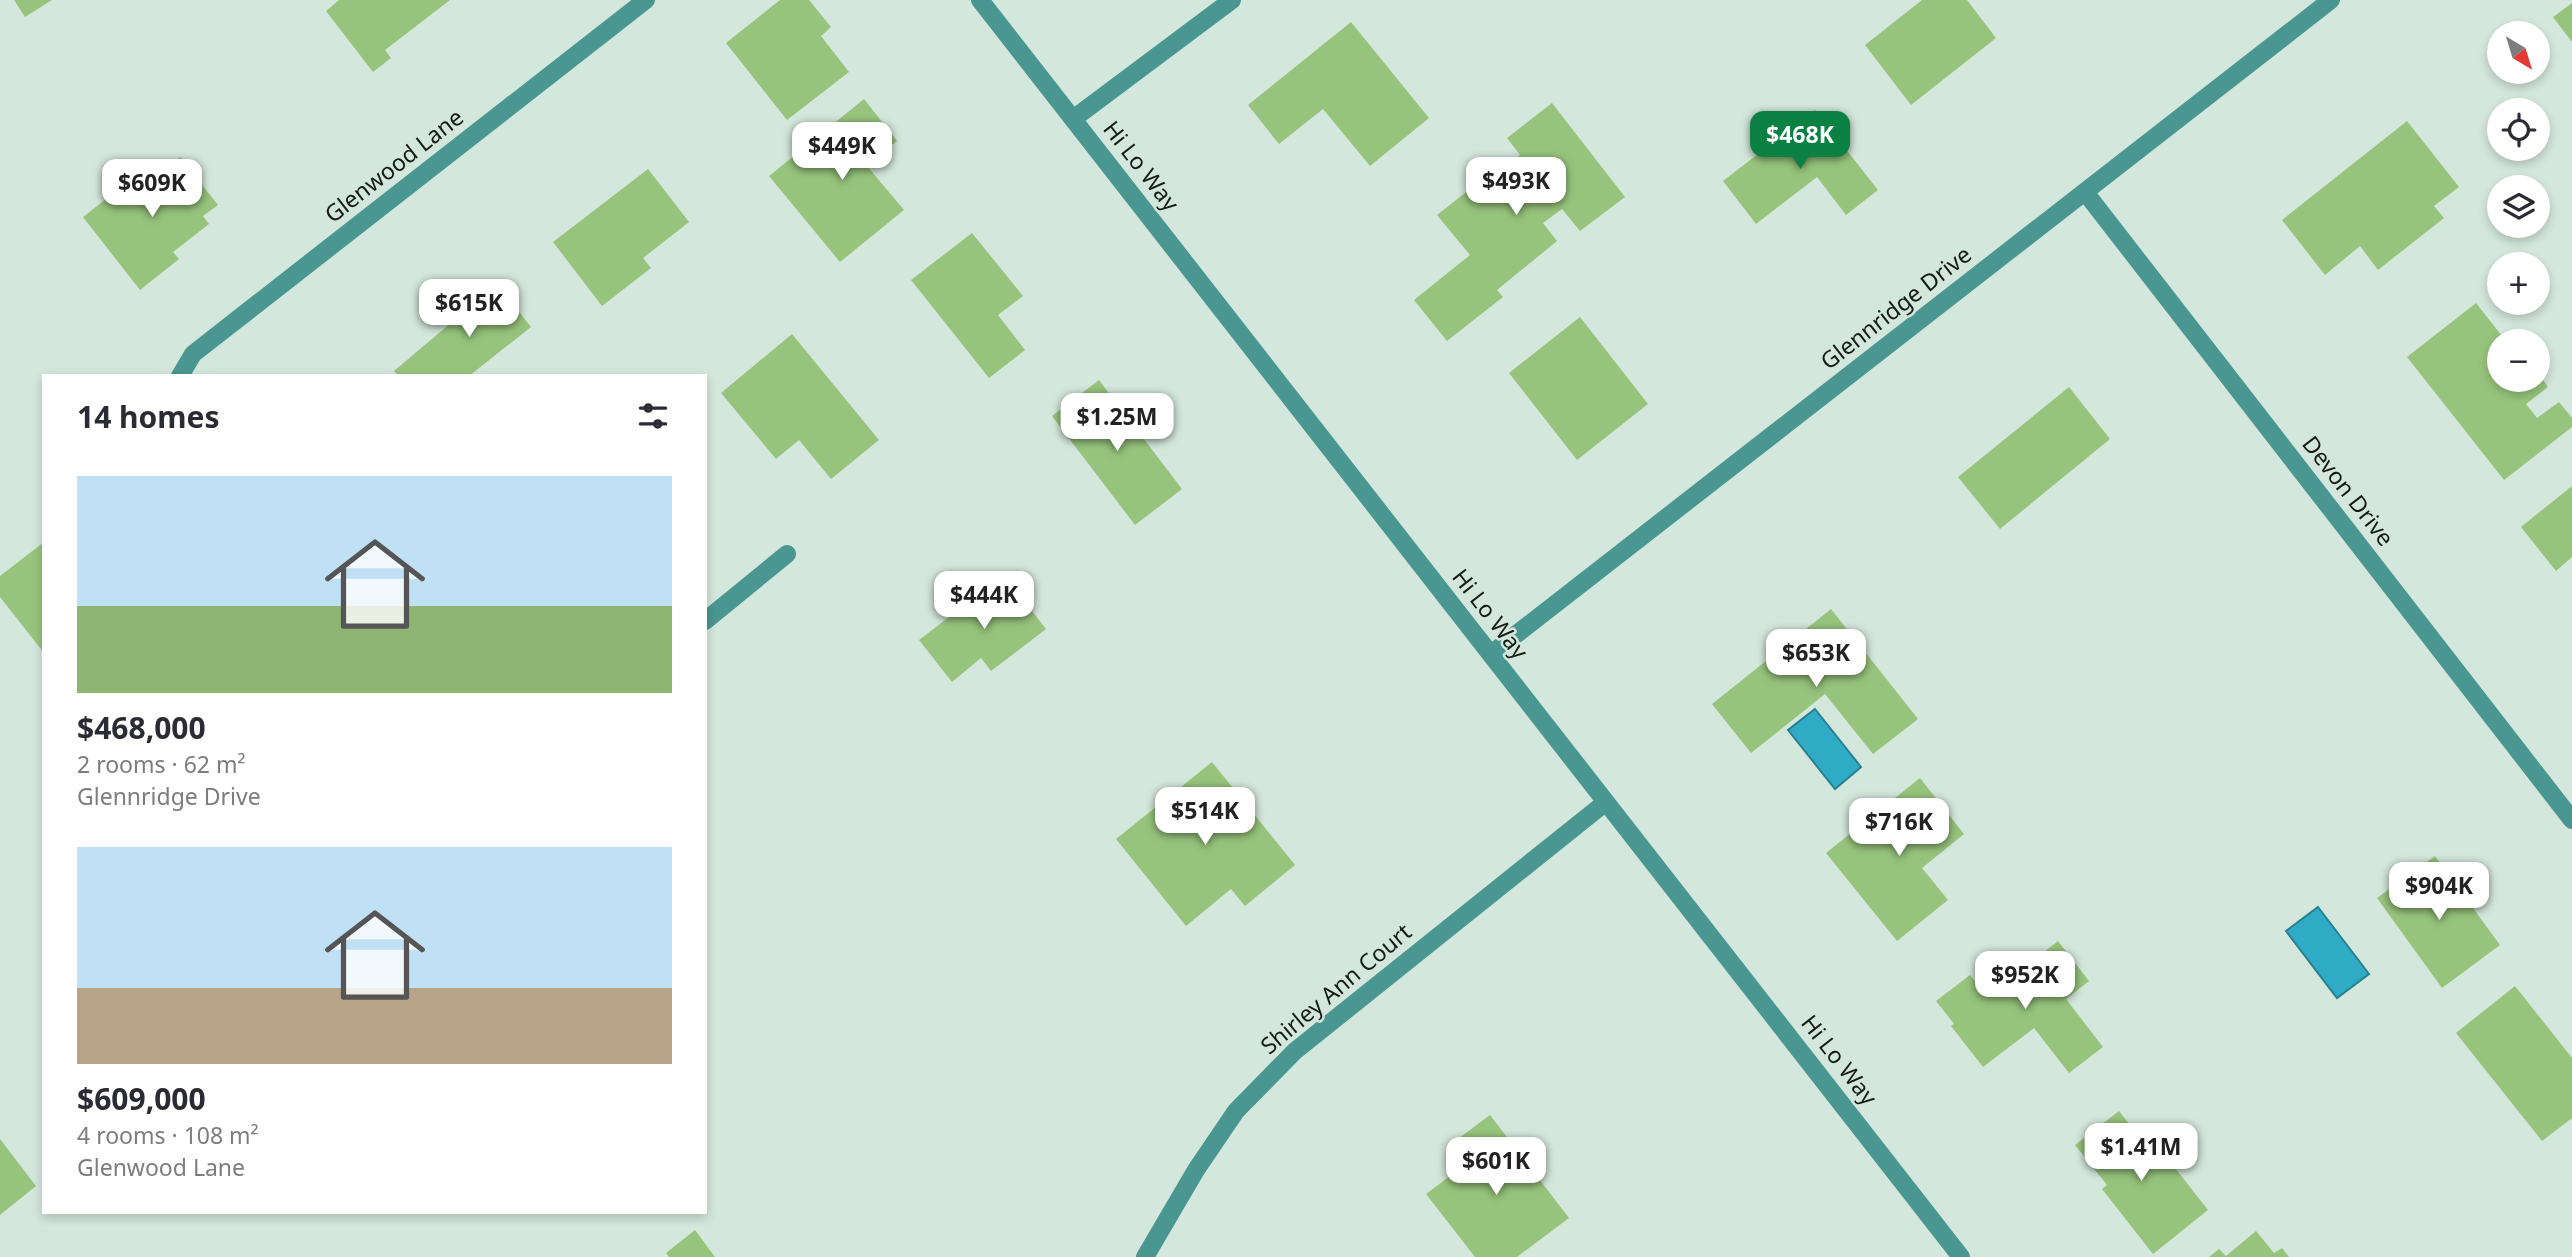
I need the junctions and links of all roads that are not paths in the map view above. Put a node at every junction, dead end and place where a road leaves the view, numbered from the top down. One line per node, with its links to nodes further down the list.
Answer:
1 (646, 0): 7 (street, Glenwood Lane)
2 (980, 0): 5 (street, Hi Lo Way)
3 (1232, 0): 5 (street)
4 (2332, 0): 6 (street, Glennridge Drive)
5 (1073, 119): 10 (street, Hi Lo Way)
6 (2085, 192): 10 (street, Glennridge Drive); 12 (street, Devon Drive)
7 (181, 374)
8 (787, 554): 9 (street)
9 (707, 619)
10 (1490, 654): 11 (street, Hi Lo Way)
11 (1606, 802): 13 (street, Shirley Ann Court); 14 (street, Hi Lo Way)
12 (2572, 820)
13 (1145, 1257)
14 (1961, 1257)

